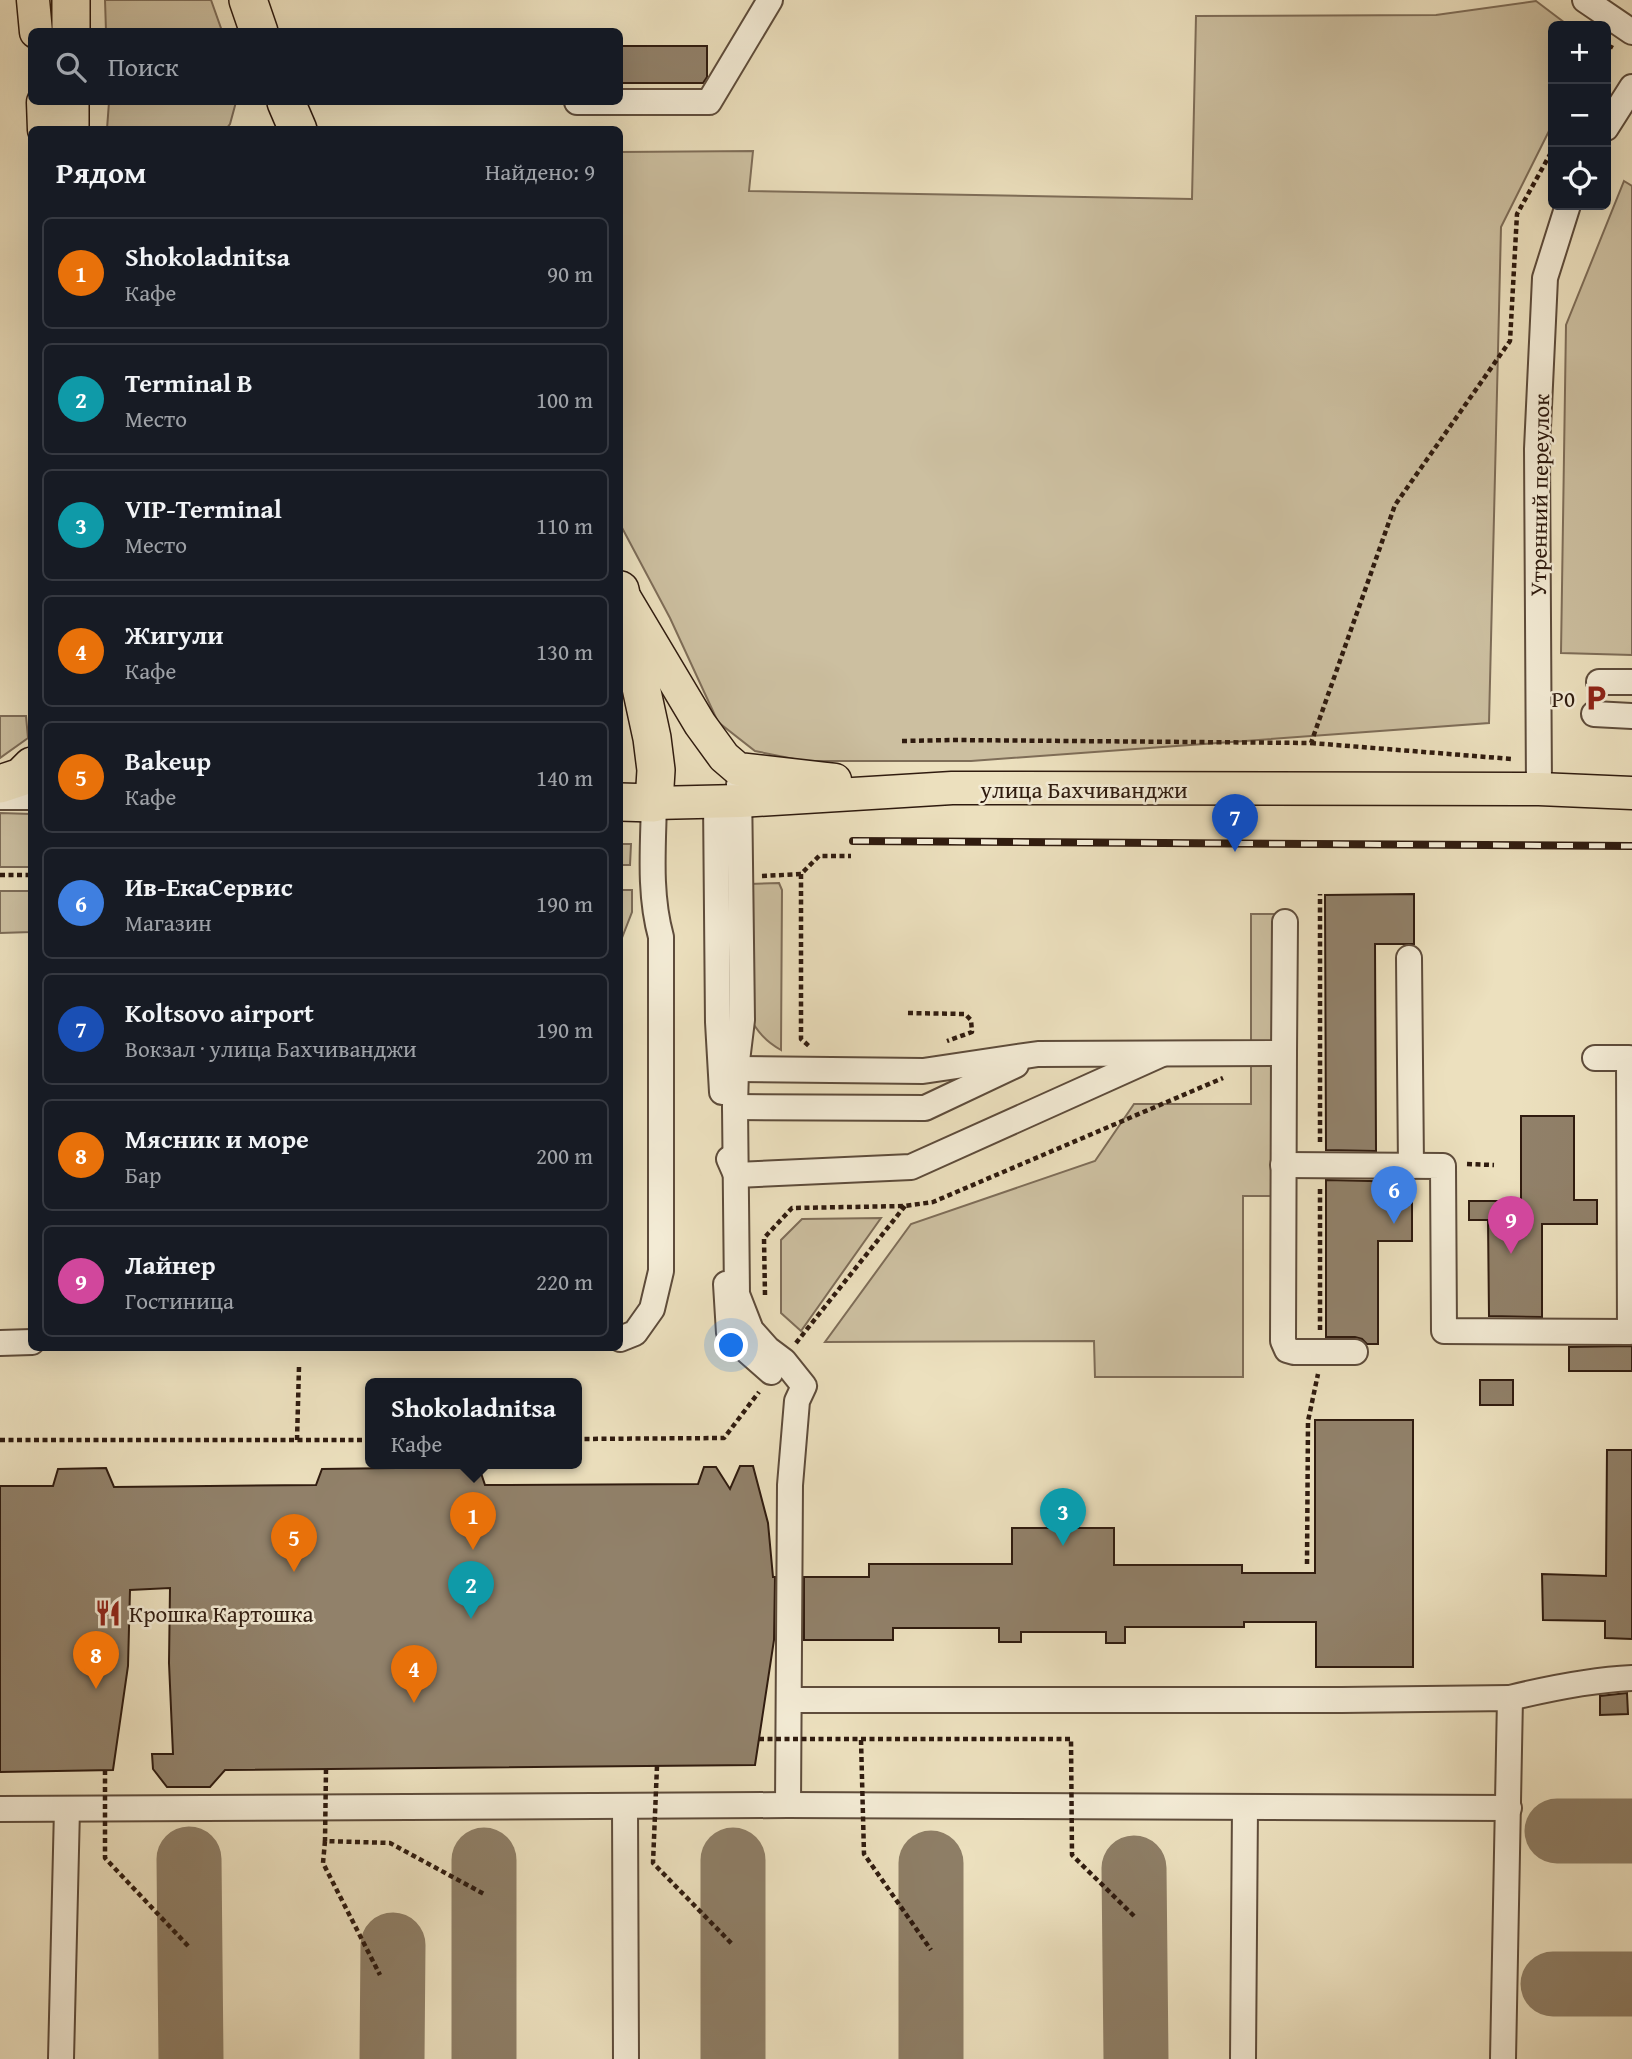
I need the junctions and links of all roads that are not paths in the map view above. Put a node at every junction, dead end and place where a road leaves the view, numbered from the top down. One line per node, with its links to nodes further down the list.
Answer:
1 (33, 0): 6 (main road)
2 (71, 0): 7 (highway)
3 (248, 0): 8 (highway)
4 (769, 0): 11 (street)
5 (1585, 0): 9 (street)
6 (36, 28)
7 (71, 28)
8 (258, 28)
9 (1632, 32)
10 (1632, 87): 15 (street)
11 (623, 102)
12 (43, 105): 16 (main road)
13 (70, 105): 17 (highway)
14 (287, 105): 18 (highway)
15 (1611, 120)
16 (44, 126)
17 (70, 126)
18 (296, 126)
19 (1566, 210): 28 (street, Утренний переулок)
20 (623, 595): 26 (main road)
21 (623, 605): 35 (highway)
22 (1599, 682): 23 (street)
23 (1632, 682)
24 (1594, 714): 25 (street)
25 (1632, 716)
26 (738, 769): 30 (main road); 34 (street)
27 (28, 770): 29 (highway)
28 (1539, 775): 30 (main road, улица Бахчиванджи); 31 (main road, улица Бахчиванджи)
29 (0, 784)
30 (952, 788): 34 (main road, улица Бахчиванджи)
31 (1632, 793)
32 (0, 797): 33 (street)
33 (28, 797)
34 (728, 801): 35 (main road, улица Бахчиванджи); 42 (street); 44 (street)
35 (637, 802): 48 (street)
36 (1285, 922): 38 (street)
37 (1409, 958): 46 (street)
38 (1284, 1053): 40 (street); 45 (street)
39 (1038, 1054): 40 (street); 42 (street); 43 (street)
40 (1162, 1054): 47 (street)
41 (1595, 1058): 46 (street)
42 (736, 1069): 43 (street)
43 (735, 1107): 47 (street)
44 (724, 1143): 47 (street); 52 (street)
45 (1283, 1165): 46 (street); 51 (street)
46 (1410, 1166)
47 (736, 1175): 52 (street)
48 (623, 1338)
49 (28, 1342): 50 (street)
50 (0, 1343)
51 (1355, 1352)
52 (801, 1394): 55 (street)
53 (1632, 1678): 54 (street)
54 (1510, 1698): 55 (street); 59 (street)
55 (789, 1700): 56 (street)
56 (788, 1805): 57 (street); 58 (street)
57 (625, 1807): 61 (street); 63 (street)
58 (1245, 1807): 59 (street); 64 (street)
59 (1509, 1808): 65 (street)
60 (0, 1809): 61 (street)
61 (67, 1809): 62 (street)
62 (61, 2059)
63 (626, 2059)
64 (1243, 2059)
65 (1503, 2059)

